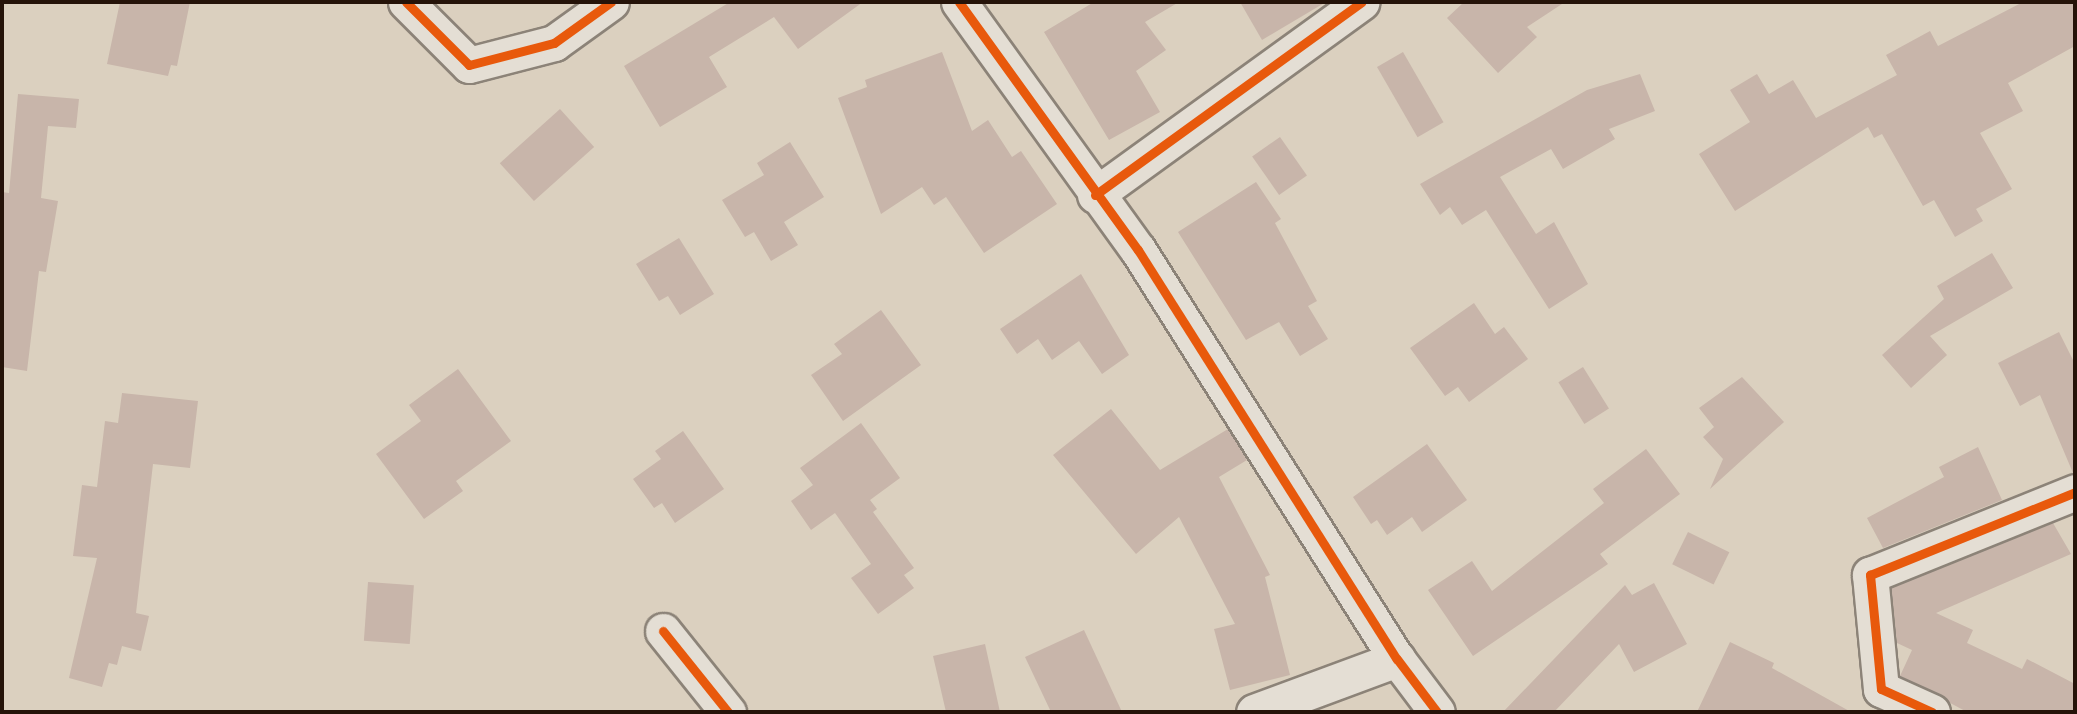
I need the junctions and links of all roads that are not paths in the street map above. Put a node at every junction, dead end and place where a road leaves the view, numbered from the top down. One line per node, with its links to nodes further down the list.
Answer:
1 (406, 2): 2 (street)
2 (611, 2)
3 (959, 2): 5 (street)
4 (1362, 2): 5 (street)
5 (1095, 195): 8 (street)
6 (2075, 492): 12 (street)
7 (663, 631): 9 (street)
8 (1397, 659): 10 (street); 11 (street)
9 (728, 712)
10 (1254, 712)
11 (1437, 712)
12 (1932, 712)

